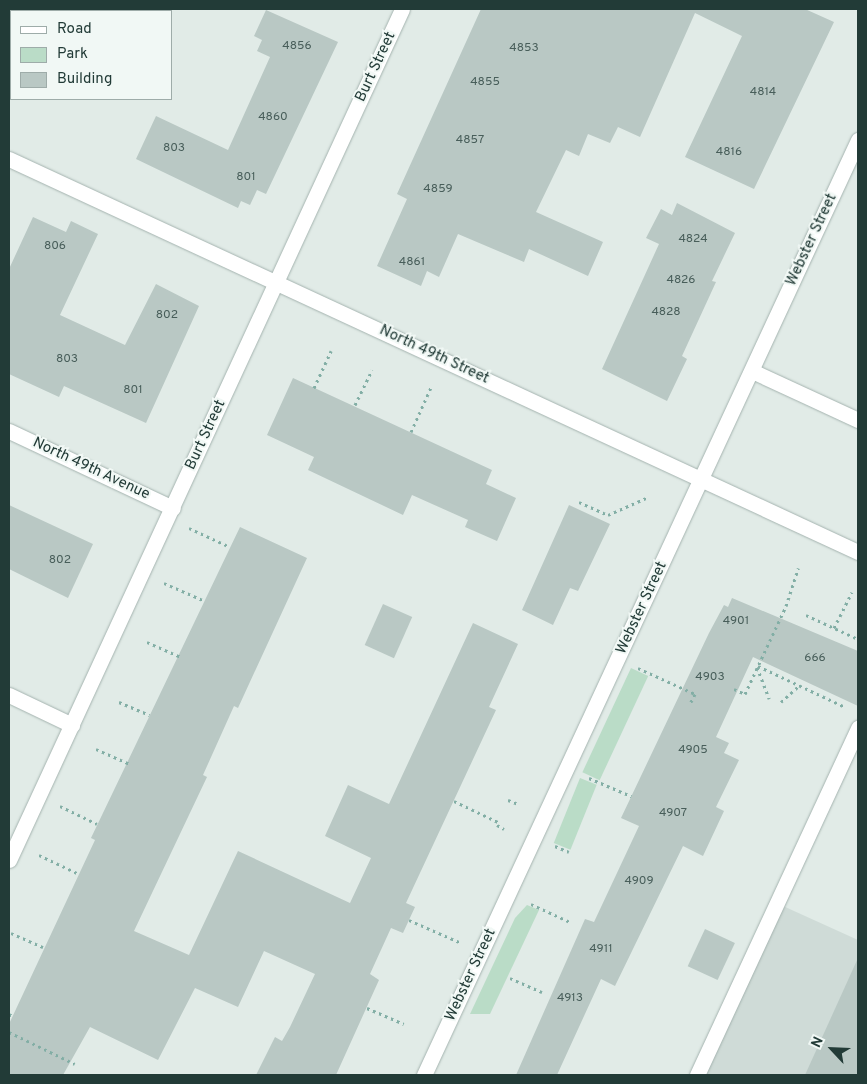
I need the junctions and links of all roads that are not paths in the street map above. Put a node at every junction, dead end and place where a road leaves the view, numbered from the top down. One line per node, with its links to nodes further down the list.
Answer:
1 (402, 9): 4 (street, Burt Street)
2 (858, 140): 5 (street, Webster Street)
3 (9, 159): 4 (street, North 49th Street)
4 (276, 283): 8 (street, North 49th Street); 9 (street, Burt Street)
5 (752, 371): 6 (street); 8 (street, Webster Street)
6 (858, 420)
7 (9, 431): 9 (street, North 49th Avenue)
8 (702, 479): 10 (street, North 49th Street); 15 (street, Webster Street)
9 (173, 508): 12 (street, Burt Street)
10 (858, 552)
11 (9, 695): 12 (street)
12 (72, 725): 14 (street, Burt Street)
13 (858, 728): 16 (street)
14 (9, 860)
15 (424, 1075)
16 (696, 1075)

